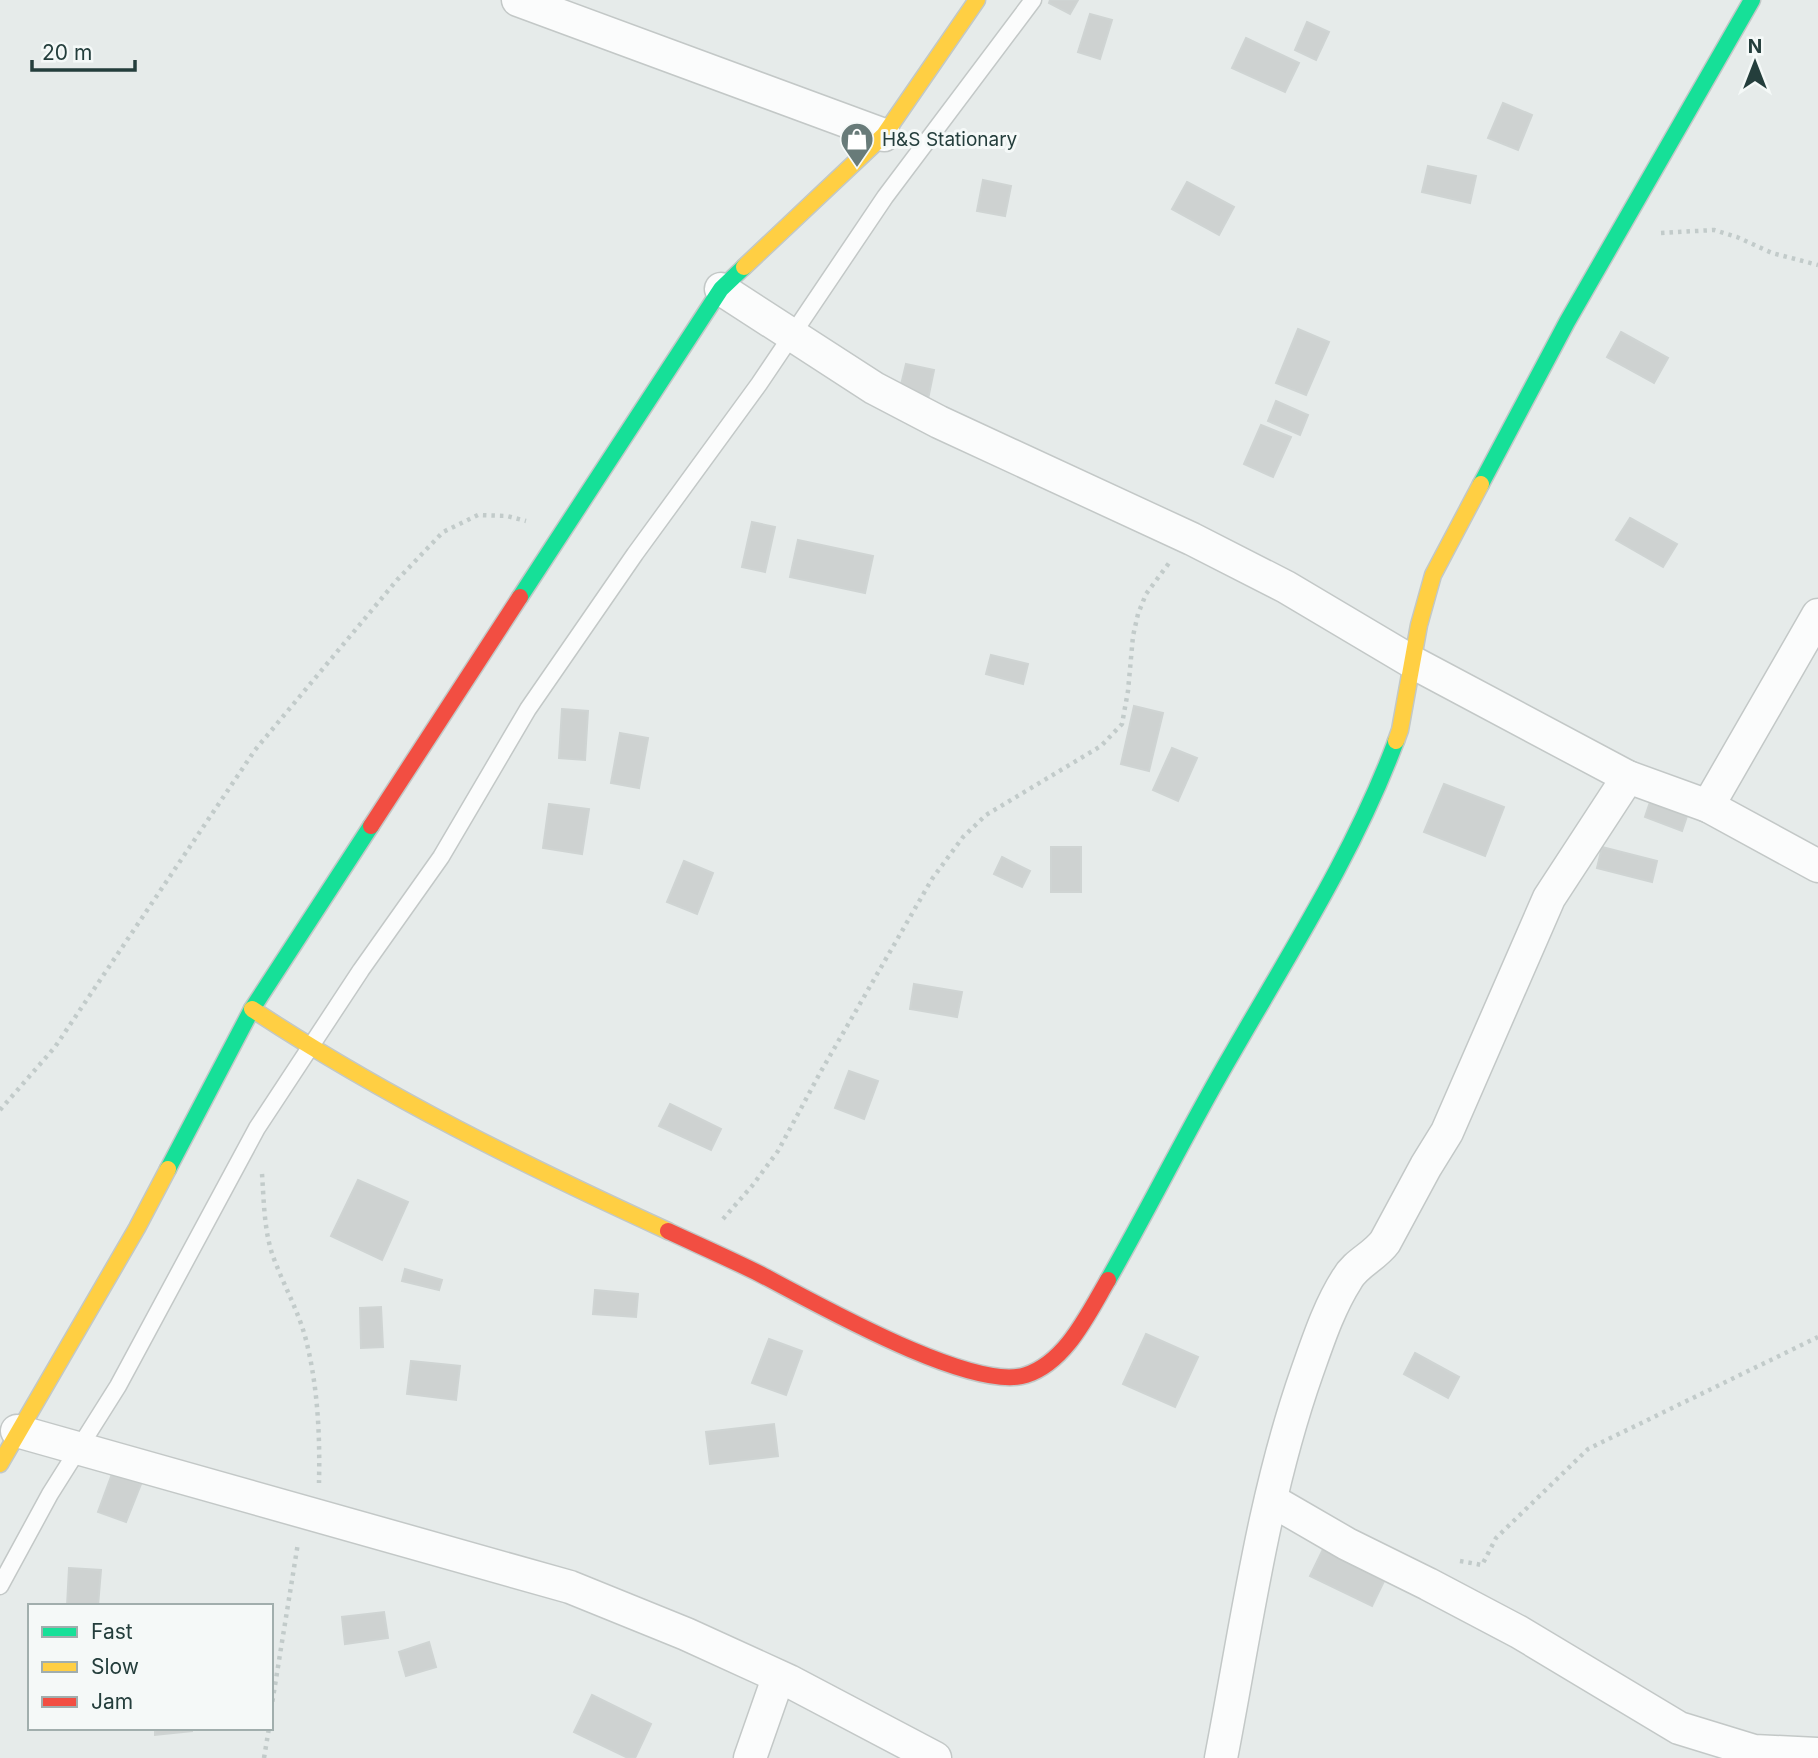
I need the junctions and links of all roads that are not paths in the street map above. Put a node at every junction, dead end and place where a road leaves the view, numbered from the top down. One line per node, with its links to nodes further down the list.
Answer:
1 (518, 0): 5 (street)
2 (977, 0): 5 (street)
3 (1033, 0): 7 (lane)
4 (1752, 0): 9 (street)
5 (884, 135): 6 (street)
6 (721, 289): 7 (street); 13 (street)
7 (792, 336): 9 (street); 14 (lane)
8 (1818, 615): 11 (street)
9 (1413, 663): 10 (street); 14 (street)
10 (1628, 777): 11 (street); 18 (street)
11 (1708, 806): 12 (street)
12 (1818, 866)
13 (252, 1009): 14 (street); 15 (street)
14 (309, 1048): 16 (lane)
15 (17, 1431): 16 (street); 17 (street)
16 (80, 1450): 19 (lane); 20 (street)
17 (0, 1464)
18 (1270, 1500): 21 (street); 24 (street)
19 (0, 1586)
20 (778, 1678): 22 (street); 23 (street)
21 (1818, 1754)
22 (750, 1758)
23 (935, 1758)
24 (1221, 1758)

